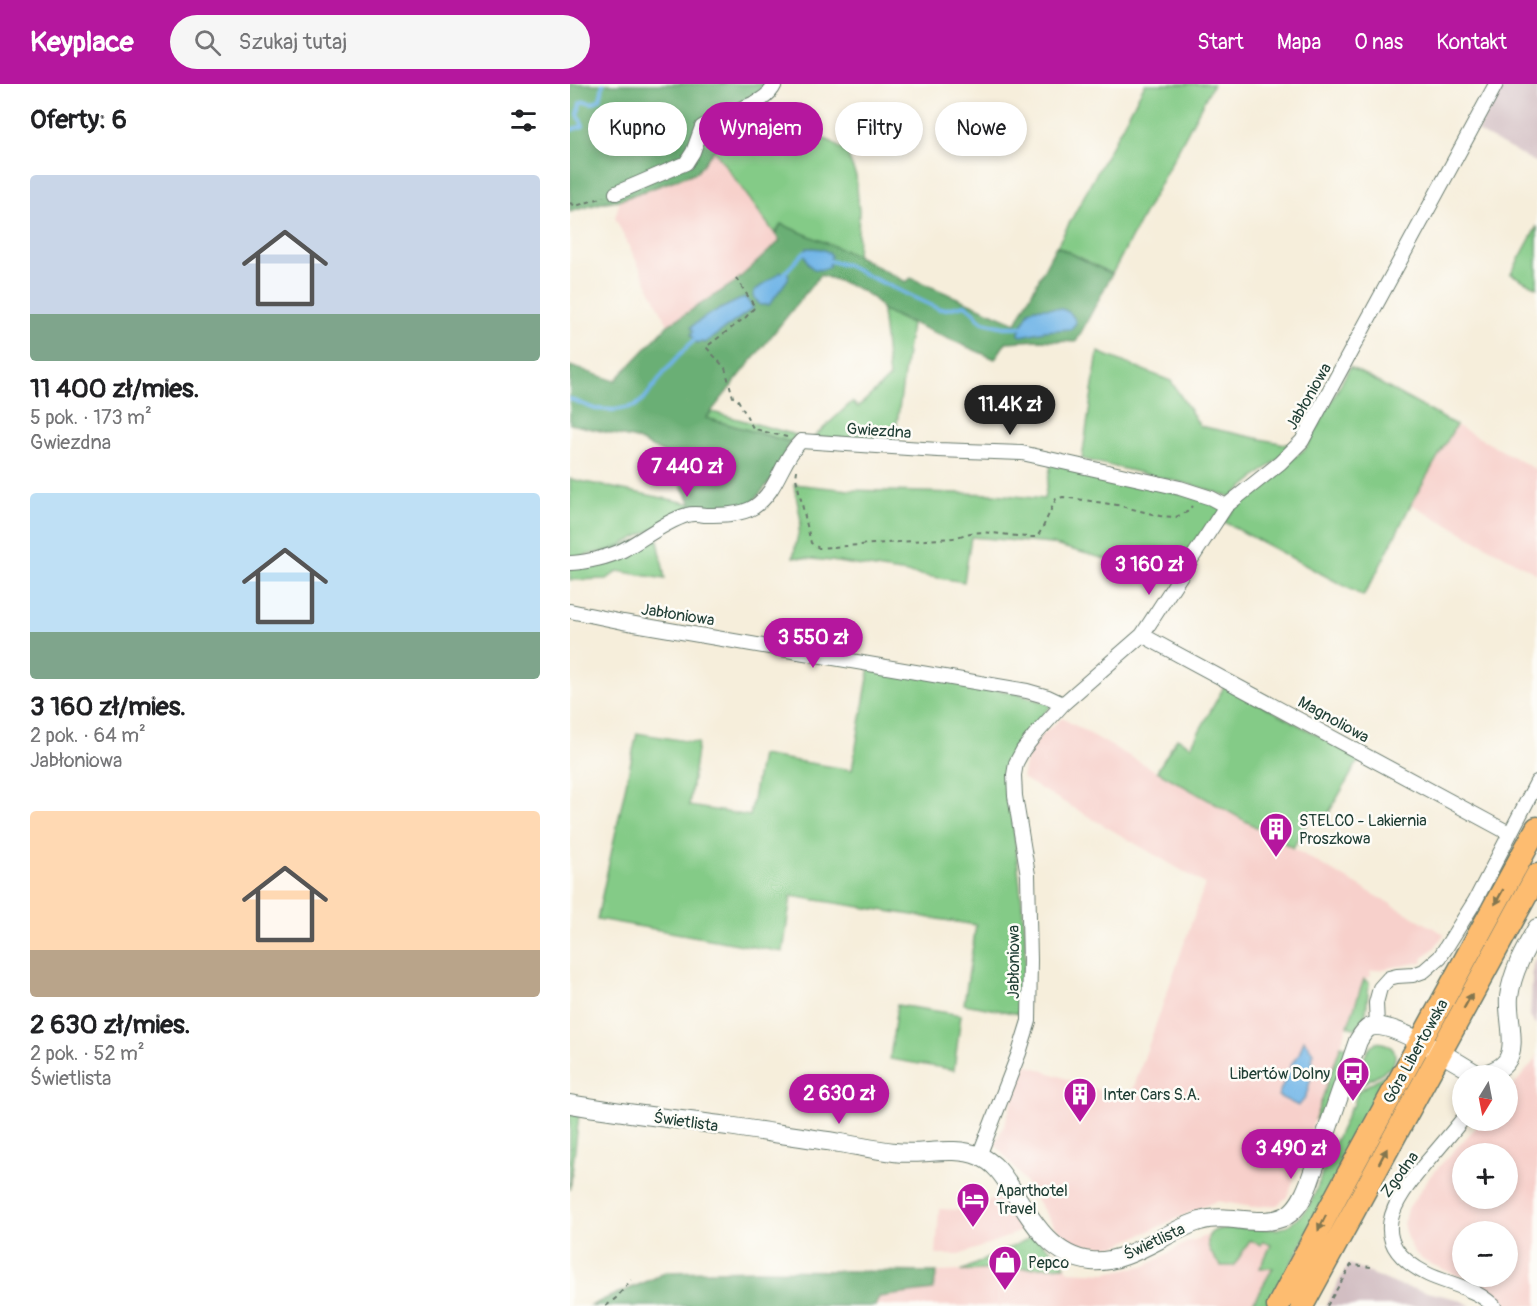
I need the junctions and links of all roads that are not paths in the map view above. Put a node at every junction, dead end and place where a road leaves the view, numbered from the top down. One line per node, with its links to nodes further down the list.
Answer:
1 (775, 84): 3 (street)
2 (1496, 84): 4 (street, Jabłoniowa)
3 (616, 193)
4 (1226, 506): 5 (street, Gwiezdna); 7 (street, Jabłoniowa)
5 (570, 563)
6 (570, 611): 8 (street, Jabłoniowa)
7 (1142, 635): 8 (street, Jabłoniowa); 11 (street, Magnoliowa)
8 (1063, 704): 21 (street, Jabłoniowa)
9 (1537, 782): 11 (street)
10 (1537, 828): 15 (highway, Góra Libertowska, one-way to 15)
11 (1509, 833): 14 (street)
12 (1537, 875): 16 (highway, Góra Libertowska, one-way to 12)
13 (1537, 928): 18 (street, Góra Libertowska)
14 (1377, 1026): 15 (street); 21 (street, Świetlista)
15 (1420, 1042): 16 (street); 22 (highway, Góra Libertowska, one-way to 22)
16 (1440, 1053): 17 (street, Góra Libertowska); 23 (highway, Góra Libertowska, one-way to 16)
17 (1461, 1065)
18 (1503, 1065)
19 (570, 1104): 21 (street, Świetlista)
20 (1453, 1131): 24 (street, Zgodna)
21 (979, 1156)
22 (1278, 1306)
23 (1302, 1306)
24 (1494, 1306)

